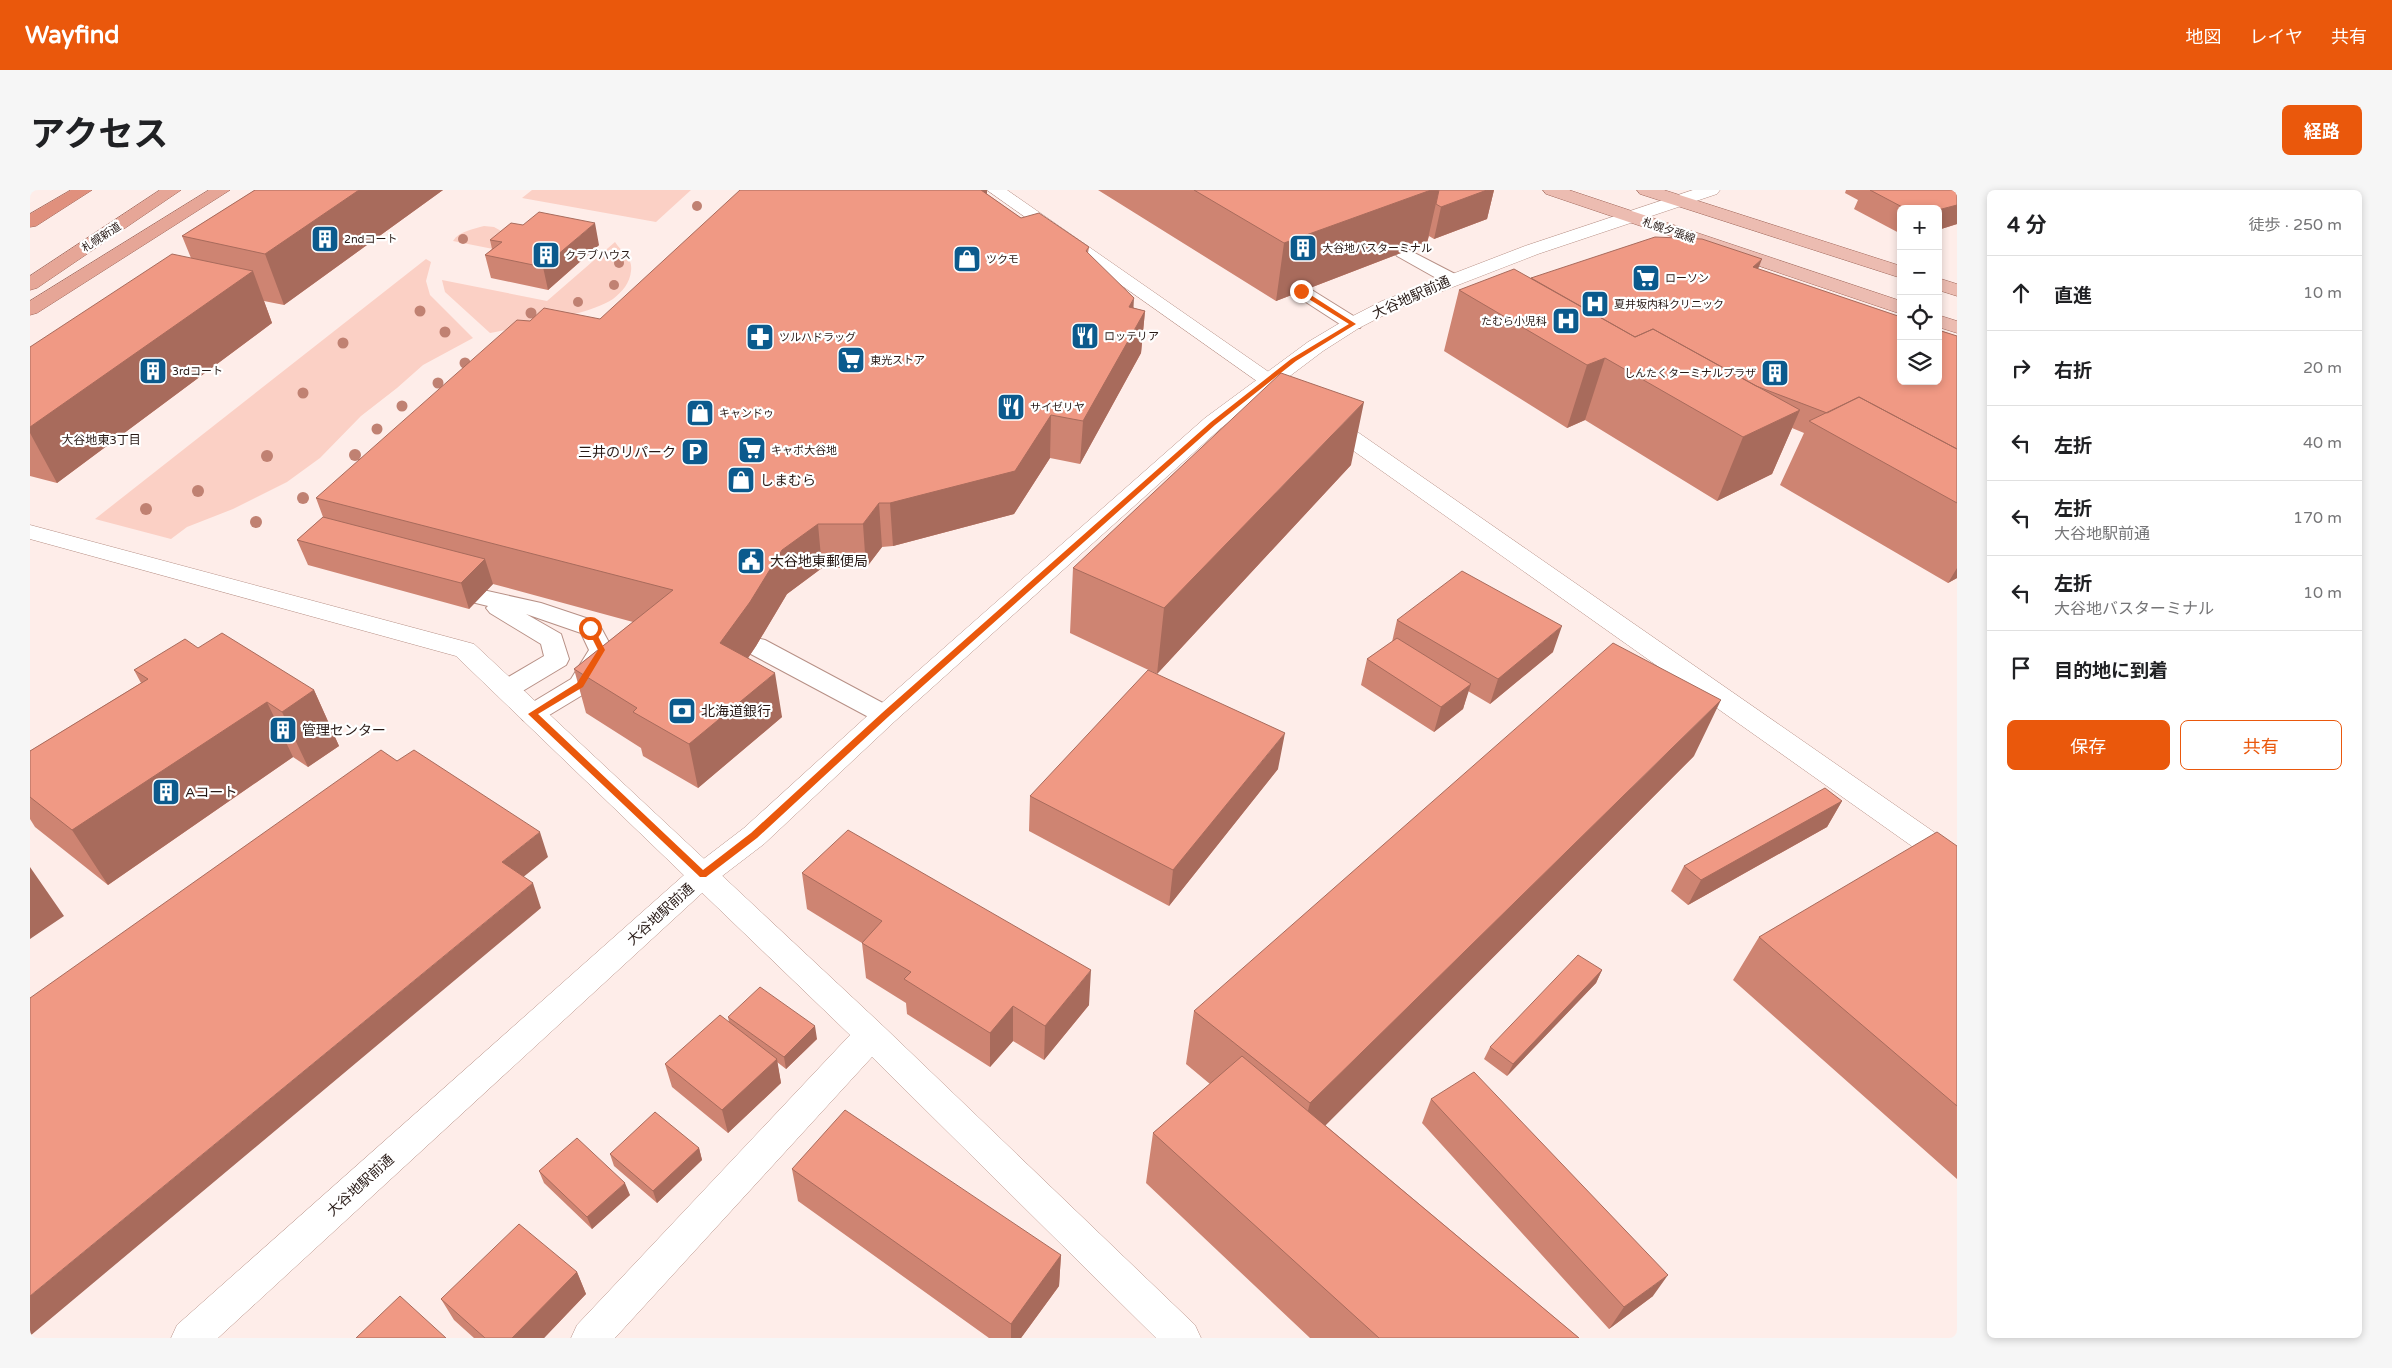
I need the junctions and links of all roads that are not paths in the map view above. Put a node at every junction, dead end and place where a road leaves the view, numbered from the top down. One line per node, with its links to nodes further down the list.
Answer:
1 (83, 190): 10 (highway)
2 (172, 190): 14 (highway, 札幌新道)
3 (221, 190): 19 (highway)
4 (996, 190): 23 (street)
5 (1552, 190): 9 (main road, 札幌夕張線)
6 (1646, 190): 8 (main road)
7 (1711, 190): 8 (street, 大谷地駅前通)
8 (1678, 200): 9 (street, 大谷地駅前通); 12 (main road)
9 (1629, 217): 13 (street, 大谷地駅前通); 18 (main road, 札幌夕張線)
10 (30, 222)
11 (1403, 252): 13 (lane)
12 (1897, 271)
13 (1451, 279): 21 (street, 大谷地駅前通)
14 (30, 284)
15 (1942, 285): 16 (main road)
16 (1957, 290)
17 (1301, 291): 21 (lane)
18 (1897, 307)
19 (30, 309)
20 (1942, 321): 22 (main road)
21 (1353, 324): 23 (street, 大谷地駅前通)
22 (1957, 327)
23 (1267, 380): 30 (street, 大谷地駅前通); 31 (street)
24 (30, 532): 28 (street)
25 (426, 584): 26 (lane)
26 (480, 598): 28 (lane); 29 (lane)
27 (756, 646): 30 (lane)
28 (507, 689): 29 (street)
29 (532, 714): 32 (street)
30 (885, 715): 32 (street, 大谷地駅前通)
31 (1957, 863)
32 (703, 875): 33 (street); 34 (street, 大谷地駅前通)
33 (871, 1035): 35 (street); 36 (street)
34 (190, 1338)
35 (590, 1338)
36 (1182, 1338)

